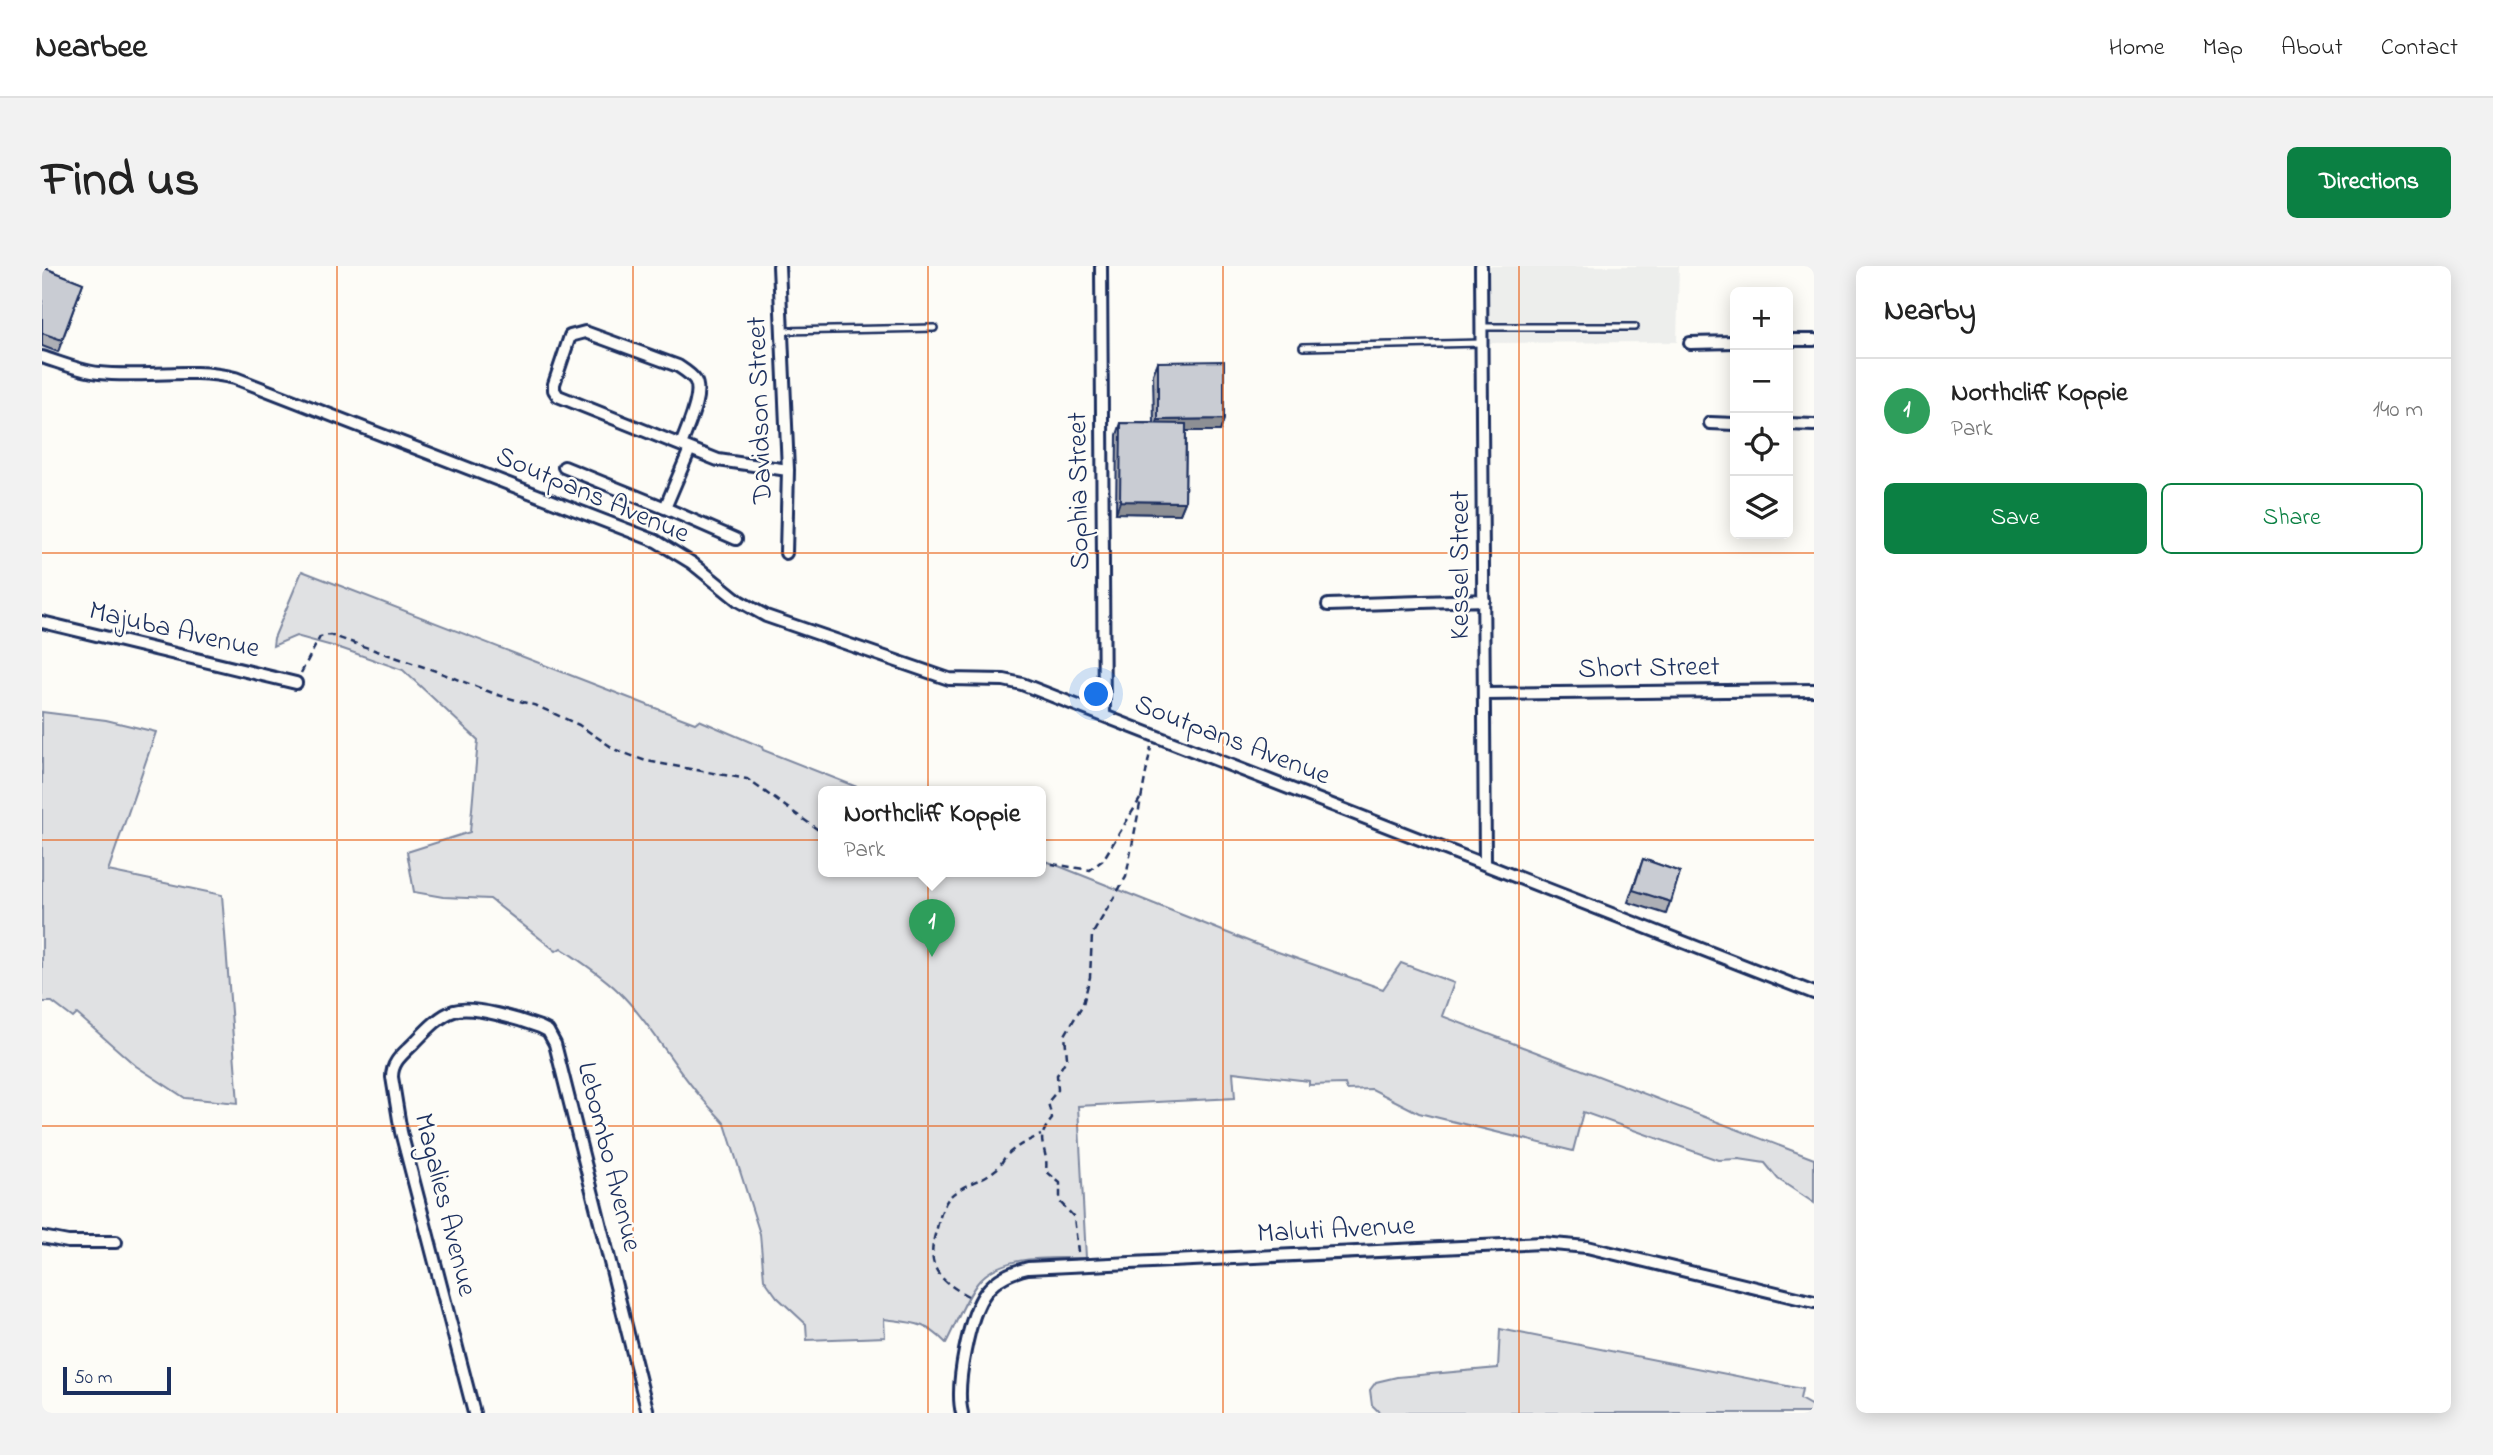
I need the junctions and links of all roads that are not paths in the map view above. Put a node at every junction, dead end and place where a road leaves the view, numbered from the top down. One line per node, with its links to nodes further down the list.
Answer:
1 (779, 266): 7 (street, Davidson Street)
2 (1101, 266): 31 (street, Sophia Street)
3 (1481, 266): 4 (street, Kessel Street)
4 (1482, 327): 5 (lane); 11 (street, Kessel Street)
5 (1635, 327)
6 (933, 328): 7 (lane)
7 (782, 331): 21 (street, Davidson Street)
8 (1793, 340): 9 (street)
9 (1814, 340)
10 (1730, 342): 12 (street)
11 (1482, 343): 13 (lane); 25 (street, Kessel Street)
12 (1690, 343)
13 (1303, 347)
14 (42, 356): 31 (street, Soutpans Avenue)
15 (1710, 423): 16 (street)
16 (1730, 424)
17 (1793, 424): 18 (street)
18 (1814, 425)
19 (686, 447): 19 (street); 21 (street); 22 (street)
20 (564, 467): 22 (street)
21 (788, 471): 24 (street, Davidson Street)
22 (665, 508): 23 (street)
23 (736, 539)
24 (786, 553)
25 (1484, 600): 26 (street); 30 (street, Kessel Street)
26 (1328, 605)
27 (42, 622): 28 (street, Majuba Avenue)
28 (296, 683)
29 (1814, 690): 30 (street, Short Street)
30 (1485, 694): 32 (street, Kessel Street)
31 (1104, 716): 32 (street, Soutpans Avenue)
32 (1485, 864): 33 (street, Soutpans Avenue)
33 (1814, 993)
34 (435, 1024): 38 (street, Magalies Avenue); 39 (street, Lebombo Avenue)
35 (42, 1237): 36 (street)
36 (116, 1242)
37 (1814, 1302): 40 (street, Maluti Avenue)
38 (474, 1413)
39 (648, 1413)
40 (962, 1413)

